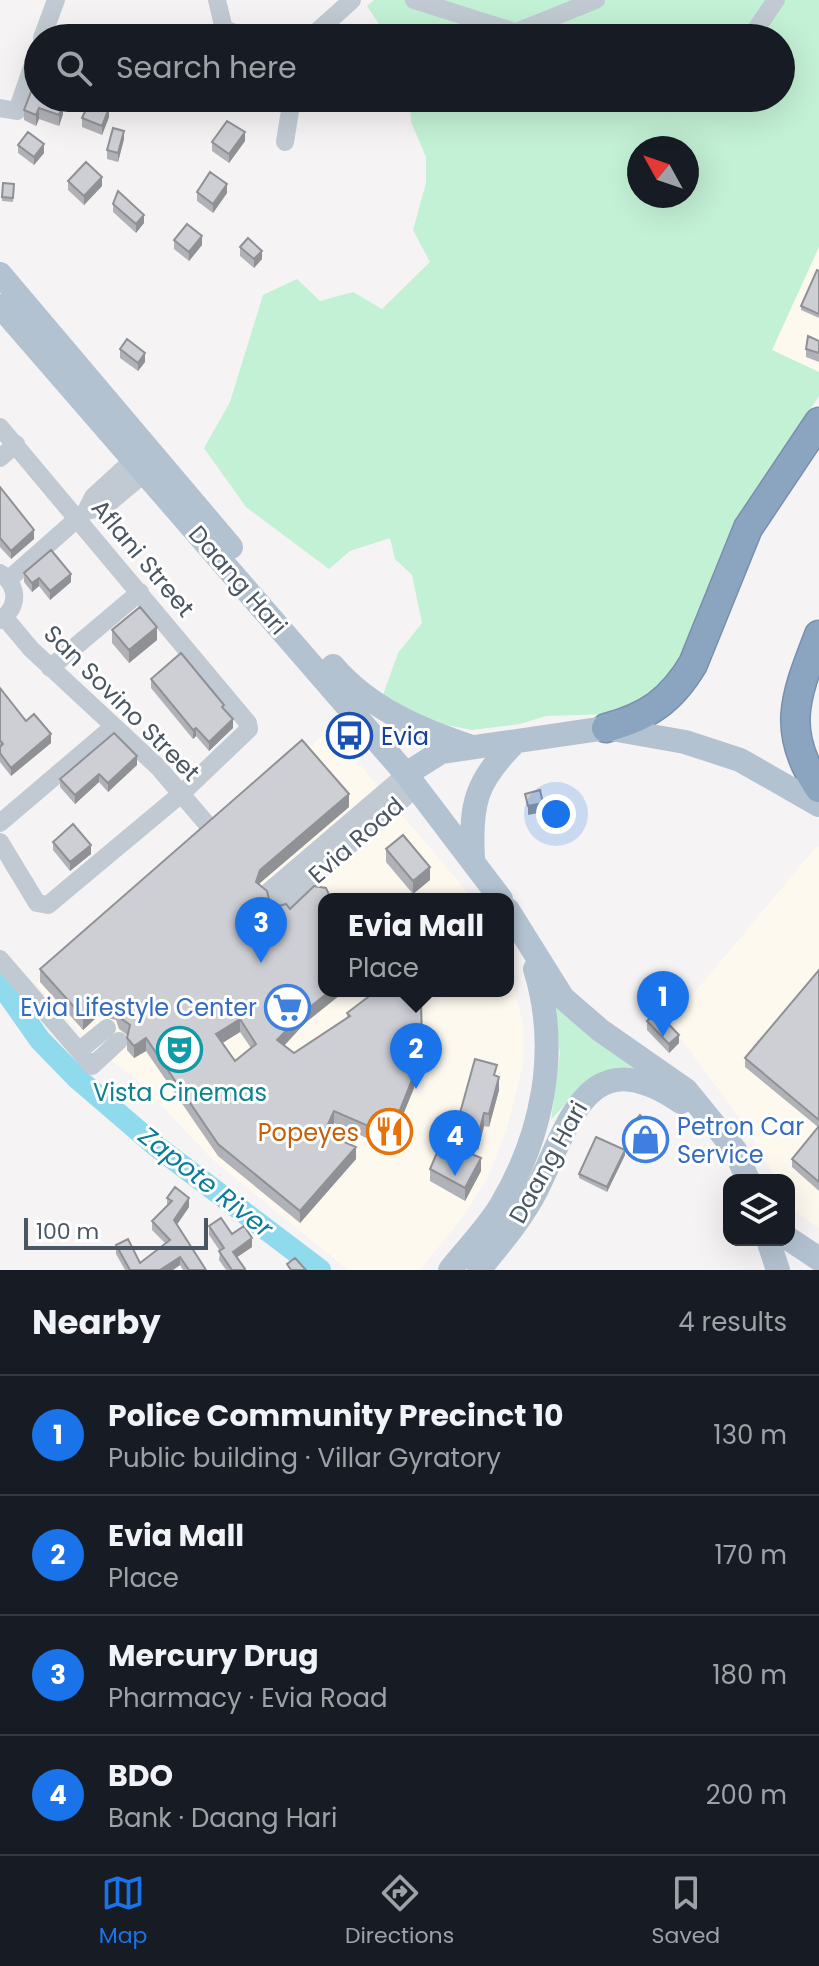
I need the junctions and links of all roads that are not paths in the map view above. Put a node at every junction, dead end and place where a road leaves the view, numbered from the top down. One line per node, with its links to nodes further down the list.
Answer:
1 (56, 0): 7 (street)
2 (217, 0): 8 (street)
3 (352, 0): 9 (street)
4 (414, 0): 10 (street)
5 (596, 0): 11 (street)
6 (776, 0): 12 (street)
7 (47, 24)
8 (221, 24)
9 (325, 24)
10 (490, 24)
11 (547, 24)
12 (760, 24)
13 (24, 91): 14 (street)
14 (0, 108)
15 (290, 112): 16 (street)
16 (285, 142)
17 (0, 274): 23 (main road, Daang Hari)
18 (0, 306): 23 (main road, Daang Hari)
19 (819, 422): 32 (highway)
20 (0, 427): 21 (street, Aflani Street)
21 (16, 444): 22 (street); 24 (street, Aflani Street)
22 (0, 458)
23 (146, 461): 24 (street); 30 (main road, Daang Hari); 35 (main road, Daang Hari)
24 (82, 515): 25 (street); 26 (street, Aflani Street)
25 (4, 576): 27 (street)
26 (140, 592): 29 (street); 37 (street, Aflani Street)
27 (2, 619): 29 (street, San Sovino Street)
28 (819, 635): 36 (highway)
29 (50, 668): 31 (street, San Sovino Street)
30 (349, 684): 34 (main road, Daang Hari); 35 (main road)
31 (114, 726): 37 (street, San Sovino Street); 39 (street)
32 (606, 728): 33 (main road, Daang Hari); 38 (main road, Daang Hari)
33 (515, 742): 34 (main road, Daang Hari); 42 (main road)
34 (472, 747): 35 (main road, Evia Road)
35 (413, 776): 42 (main road, Daang Hari); 44 (street, Evia Road)
36 (819, 788)
37 (181, 794): 40 (street, San Sovino Street); 41 (street)
38 (819, 805)
39 (0, 823)
40 (206, 823)
41 (0, 842)
42 (473, 858): 43 (main road, Daang Hari)
43 (497, 893)
44 (273, 900)
45 (514, 921): 46 (main road)
46 (529, 948): 49 (main road); 54 (main road, Daang Hari)
47 (0, 959): 48 (street)
48 (80, 1050): 48 (street)
49 (715, 1127): 50 (main road); 55 (main road, Daang Hari)
50 (745, 1174)
51 (795, 1243): 53 (main road)
52 (770, 1246): 56 (main road)
53 (819, 1259)
54 (450, 1270)
55 (479, 1270)
56 (778, 1270)

